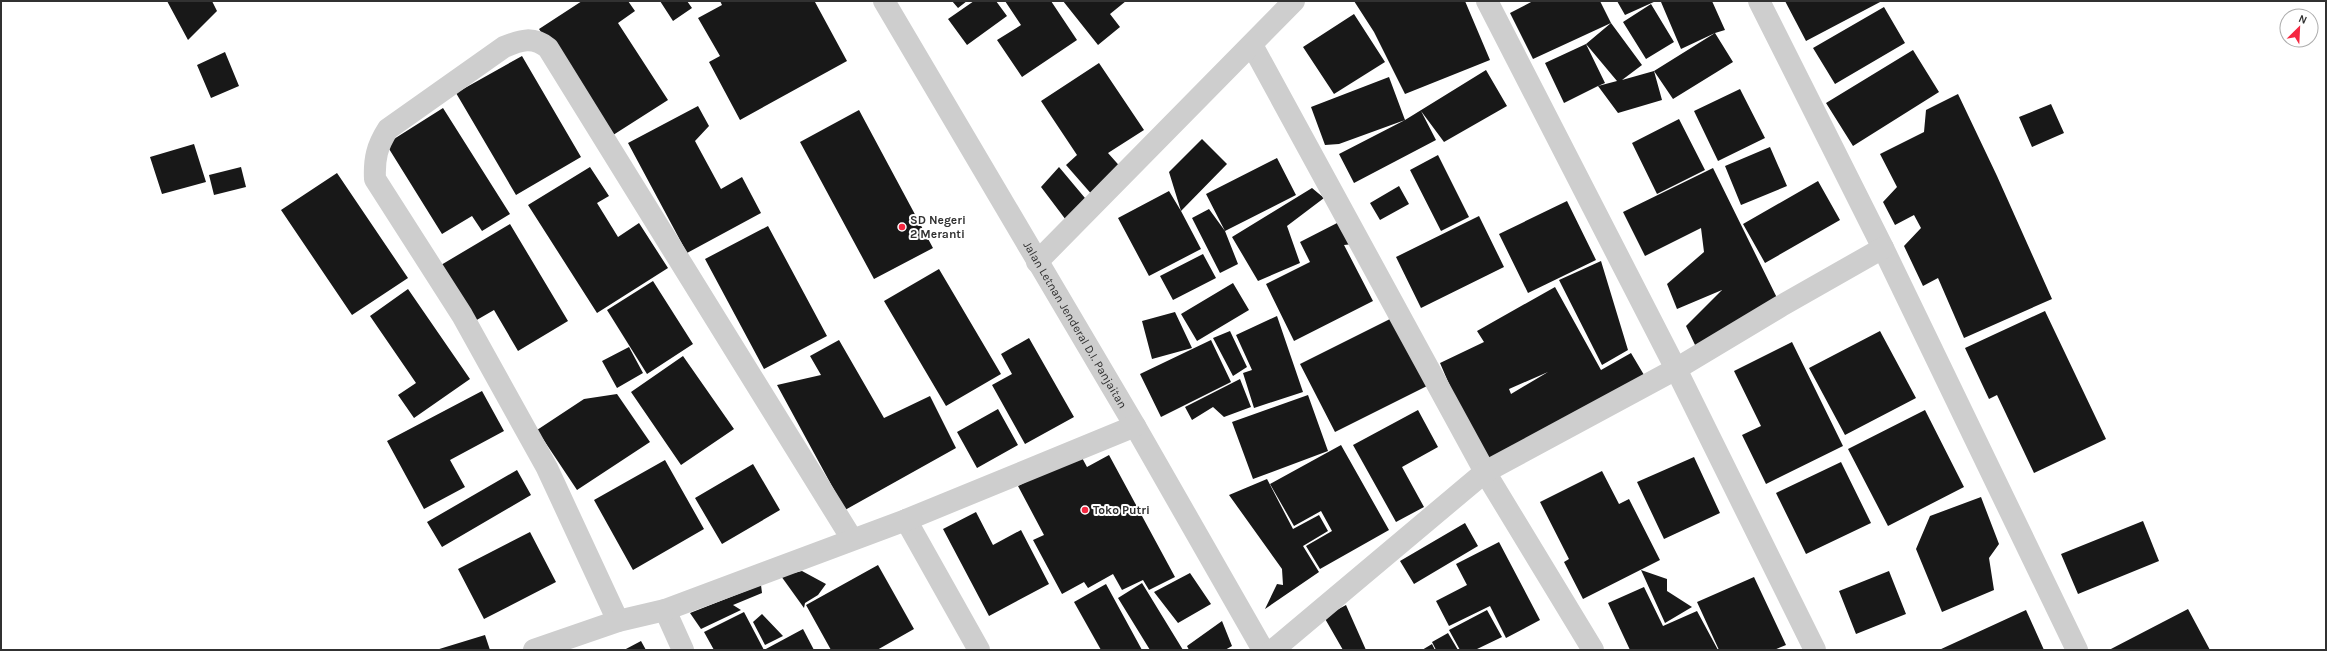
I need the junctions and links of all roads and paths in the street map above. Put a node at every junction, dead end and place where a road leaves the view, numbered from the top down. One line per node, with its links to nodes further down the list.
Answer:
1 (1294, 1): 5 (street)
2 (1487, 1): 8 (street)
3 (1759, 1): 6 (street)
4 (889, 3): 7 (street, Jalan Letnan Jenderal D.I. Panjaitan)
5 (1252, 45): 7 (street); 10 (street)
6 (1883, 248): 8 (street); 22 (street)
7 (1037, 262): 9 (street, Jalan Letnan Jenderal D.I. Panjaitan)
8 (1676, 369): 10 (street); 21 (street)
9 (1135, 426): 11 (street); 18 (street, Jalan Letnan Jenderal D.I. Panjaitan)
10 (1485, 472): 19 (street); 20 (street)
11 (906, 520): 12 (street); 17 (street)
12 (852, 539): 13 (street); 14 (street)
13 (665, 610): 14 (street); 16 (street)
14 (618, 621): 15 (street)
15 (534, 650)
16 (683, 650)
17 (980, 650)
18 (1263, 650)
19 (1273, 650)
20 (1593, 650)
21 (1815, 650)
22 (2077, 650)

